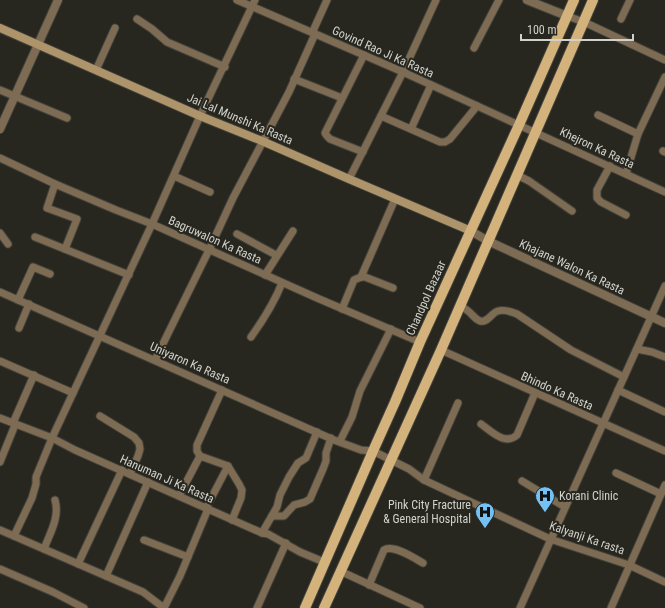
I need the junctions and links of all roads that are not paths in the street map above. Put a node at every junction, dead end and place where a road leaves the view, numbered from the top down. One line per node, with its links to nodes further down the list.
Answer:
1 (58, 0): 18 (street)
2 (237, 0): 10 (street, Govind Rao Ji Ka Rasta)
3 (327, 0): 17 (street)
4 (436, 0): 24 (street)
5 (499, 0): 19 (street)
6 (527, 0): 11 (street)
7 (574, 0): 11 (main road, Chandpol Bazaar)
8 (593, 0): 14 (main road)
9 (630, 0): 13 (street)
10 (254, 3): 17 (street, Govind Rao Ji Ka Rasta); 22 (street)
11 (567, 16): 14 (street); 36 (main road, Chandpol Bazaar)
12 (137, 19): 22 (street)
13 (621, 20)
14 (584, 22): 21 (street); 39 (main road)
15 (0, 28): 18 (main road, Jai Lal Munshi Ka Rasta)
16 (115, 28): 23 (street)
17 (315, 34): 20 (street, Govind Rao Ji Ka Rasta); 26 (street)
18 (38, 44): 23 (main road, Jai Lal Munshi Ka Rasta); 29 (street)
19 (474, 48)
20 (364, 55): 24 (street, Govind Rao Ji Ka Rasta); 30 (street)
21 (665, 60)
22 (225, 66): 33 (street)
23 (96, 70): 33 (main road, Jai Lal Munshi Ka Rasta)
24 (403, 72): 27 (street, Govind Rao Ji Ka Rasta); 34 (street)
25 (665, 77): 40 (street)
26 (294, 79): 30 (street); 41 (street)
27 (431, 85): 31 (street, Govind Rao Ji Ka Rasta); 37 (street)
28 (0, 90): 29 (street)
29 (15, 97): 35 (street); 38 (street)
30 (342, 98): 42 (street)
31 (477, 106): 36 (street, Govind Rao Ji Ka Rasta); 37 (street)
32 (598, 115): 40 (street)
33 (200, 116): 41 (main road, Jai Lal Munshi Ka Rasta); 47 (street)
34 (381, 116): 37 (street); 42 (street)
35 (67, 118)
36 (519, 125): 39 (street, Khejron Ka Rasta); 57 (main road, Chandpol Bazaar)
37 (411, 129)
38 (0, 130)
39 (536, 132): 44 (street, Khejron Ka Rasta); 46 (main road)
40 (638, 134): 45 (street)
41 (262, 141): 48 (main road, Jai Lal Munshi Ka Rasta); 64 (street)
42 (363, 152): 48 (street)
43 (0, 158): 49 (street, Bagruwalon Ka Rasta)
44 (610, 166): 45 (street, Khejron Ka Rasta); 54 (street)
45 (626, 174): 51 (street, Khejron Ka Rasta)
46 (517, 175): 53 (street); 61 (main road)
47 (174, 176): 50 (street); 55 (street)
48 (349, 179): 52 (main road, Jai Lal Munshi Ka Rasta)
49 (55, 184): 55 (street, Bagruwalon Ka Rasta); 63 (street)
50 (210, 192)
51 (665, 192)
52 (395, 199): 57 (main road, Jai Lal Munshi Ka Rasta); 69 (street)
53 (572, 210)
54 (626, 215)
55 (152, 224): 64 (street, Bagruwalon Ka Rasta); 67 (street)
56 (293, 231): 65 (street)
57 (471, 231): 61 (street, Khajane Walon Ka Rasta); 84 (main road, Chandpol Bazaar)
58 (0, 233): 62 (street)
59 (237, 234): 65 (street)
60 (35, 237): 63 (street)
61 (488, 241): 76 (main road); 78 (street, Khajane Walon Ka Rasta)
62 (8, 244)
63 (65, 249): 67 (street)
64 (209, 250): 68 (street, Bagruwalon Ka Rasta); 88 (street)
65 (276, 255): 68 (street)
66 (50, 274): 74 (street)
67 (129, 275): 82 (street)
68 (265, 275): 70 (street, Bagruwalon Ka Rasta)
69 (361, 277): 72 (street); 77 (street)
70 (282, 283): 77 (street, Bagruwalon Ka Rasta); 83 (street)
71 (665, 286): 78 (street)
72 (393, 288)
73 (0, 292): 74 (street, Uniyaron Ka Rasta)
74 (18, 300): 75 (street, Uniyaron Ka Rasta)
75 (29, 304): 80 (street); 82 (street, Uniyaron Ka Rasta)
76 (460, 306): 86 (main road); 91 (street)
77 (342, 309): 81 (street, Bagruwalon Ka Rasta)
78 (651, 317): 79 (street, Khajane Walon Ka Rasta); 85 (street)
79 (665, 323)
80 (19, 328)
81 (391, 329): 84 (street, Bagruwalon Ka Rasta); 106 (street)
82 (100, 335): 88 (street, Uniyaron Ka Rasta); 94 (street)
83 (251, 337)
84 (420, 342): 107 (main road, Chandpol Bazaar)
85 (637, 349): 87 (street); 91 (street)
86 (440, 350): 95 (street, Bhindo Ka Rasta); 110 (main road)
87 (665, 357)
88 (155, 360): 92 (street, Uniyaron Ka Rasta)
89 (0, 362): 90 (street)
90 (34, 375): 94 (street); 100 (street)
91 (624, 377): 93 (street)
92 (222, 390): 103 (street, Uniyaron Ka Rasta); 109 (street)
93 (618, 390): 97 (street); 102 (street)
94 (73, 393): 104 (street)
95 (535, 393): 101 (street); 102 (street, Bhindo Ka Rasta)
96 (458, 404): 116 (street)
97 (665, 412)
98 (100, 416): 114 (street)
99 (0, 418): 100 (street, Hanuman Ji Ka Rasta)
100 (14, 424): 104 (street, Hanuman Ji Ka Rasta); 111 (street)
101 (481, 424)
102 (602, 424): 108 (street, Bhindo Ka Rasta); 123 (street)
103 (317, 432): 105 (street, Uniyaron Ka Rasta); 125 (street)
104 (52, 438): 113 (street, Hanuman Ji Ka Rasta); 129 (street)
105 (331, 438): 106 (street, Uniyaron Ka Rasta); 125 (street)
106 (340, 441): 107 (street, Uniyaron Ka Rasta)
107 (373, 451): 110 (street, Kalyanji Ka rasta); 135 (main road, Chandpol Bazaar)
108 (665, 451)
109 (200, 456): 112 (street); 121 (street)
110 (391, 459): 116 (street, Kalyanji Ka rasta); 140 (main road)
111 (0, 462)
112 (228, 466): 124 (street); 126 (street)
113 (122, 470): 114 (street, Hanuman Ji Ka Rasta); 137 (street)
114 (130, 474): 118 (street, Hanuman Ji Ka Rasta)
115 (616, 474): 120 (street)
116 (424, 480): 130 (street, Kalyanji Ka rasta)
117 (522, 481): 123 (street)
118 (148, 482): 121 (street, Hanuman Ji Ka Rasta); 141 (street)
119 (665, 485): 120 (street)
120 (661, 494): 138 (street)
121 (179, 496): 124 (street, Hanuman Ji Ka Rasta)
122 (55, 500): 133 (street)
123 (565, 507): 130 (street)
124 (207, 508): 126 (street, Hanuman Ji Ka Rasta); 134 (street)
125 (272, 516): 128 (street)
126 (232, 520): 128 (street, Hanuman Ji Ka Rasta)
127 (0, 530): 129 (street)
128 (262, 533): 132 (street, Hanuman Ji Ka Rasta)
129 (14, 536): 133 (street)
130 (550, 539): 138 (street, Kalyanji Ka rasta); 150 (street)
131 (144, 540): 134 (street)
132 (286, 543): 135 (street, Hanuman Ji Ka Rasta); 146 (street)
133 (44, 549): 137 (street)
134 (188, 557): 145 (street)
135 (324, 562): 147 (main road, Chandpol Bazaar)
136 (423, 563): 143 (street)
137 (78, 564): 141 (street)
138 (629, 565): 142 (street, Kalyanji Ka rasta); 151 (street)
139 (0, 569): 144 (street)
140 (340, 571): 143 (street); 148 (main road)
141 (106, 576): 145 (street)
142 (665, 582)
143 (369, 585): 149 (street)
144 (84, 608)
145 (164, 608)
146 (257, 608)
147 (305, 608)
148 (324, 608)
149 (420, 608)
150 (520, 608)
151 (611, 608)

